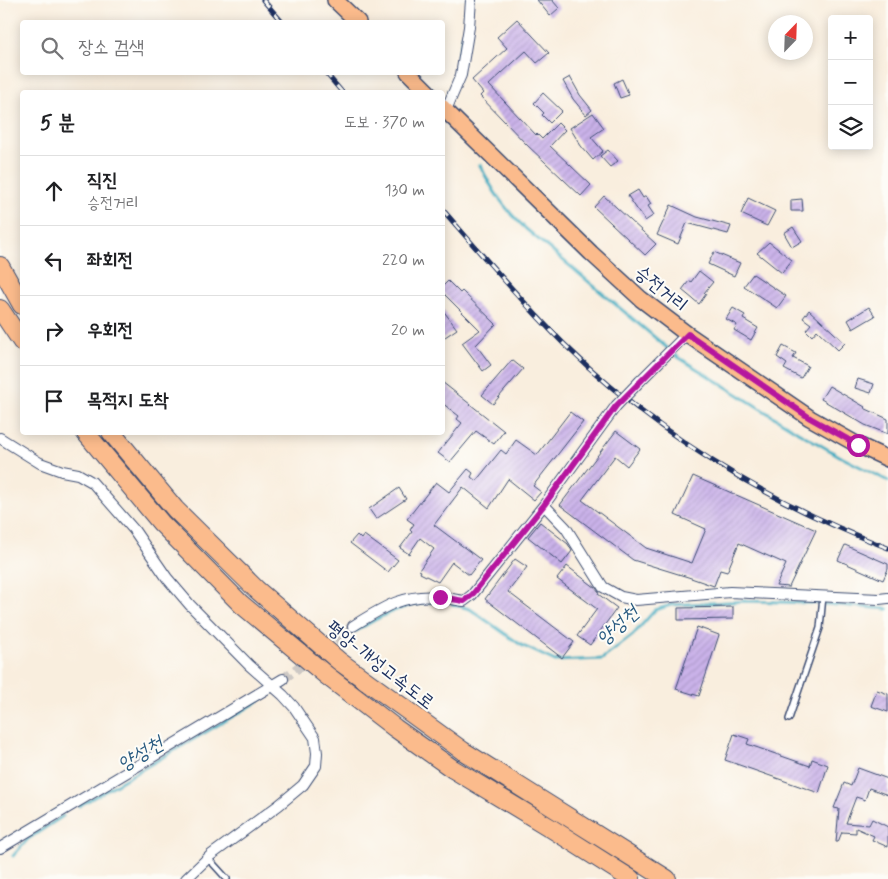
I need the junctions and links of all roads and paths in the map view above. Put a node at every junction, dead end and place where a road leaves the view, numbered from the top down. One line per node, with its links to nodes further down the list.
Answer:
1 (335, 0): 3 (main road)
2 (471, 0): 6 (street)
3 (356, 20)
4 (411, 75): 5 (main road)
5 (426, 90)
6 (445, 106)
7 (445, 109): 11 (main road, 승전거리)
8 (0, 266): 9 (highway)
9 (20, 301)
10 (0, 309): 12 (highway)
11 (688, 334): 16 (main road, 승전거리); 17 (street, bridge)
12 (20, 339)
13 (88, 435): 28 (highway)
14 (113, 435): 29 (highway, 평양-개성고속도로)
15 (0, 438): 22 (street)
16 (888, 459)
17 (544, 505): 18 (street); 20 (street)
18 (823, 596): 19 (street); 23 (lane)
19 (888, 598)
20 (353, 626)
21 (283, 679): 22 (street)
22 (272, 686): 24 (street); 25 (street)
23 (789, 719)
24 (0, 848)
25 (208, 858): 26 (street); 27 (lane)
26 (186, 879)
27 (227, 879)
28 (631, 879)
29 (667, 879)

